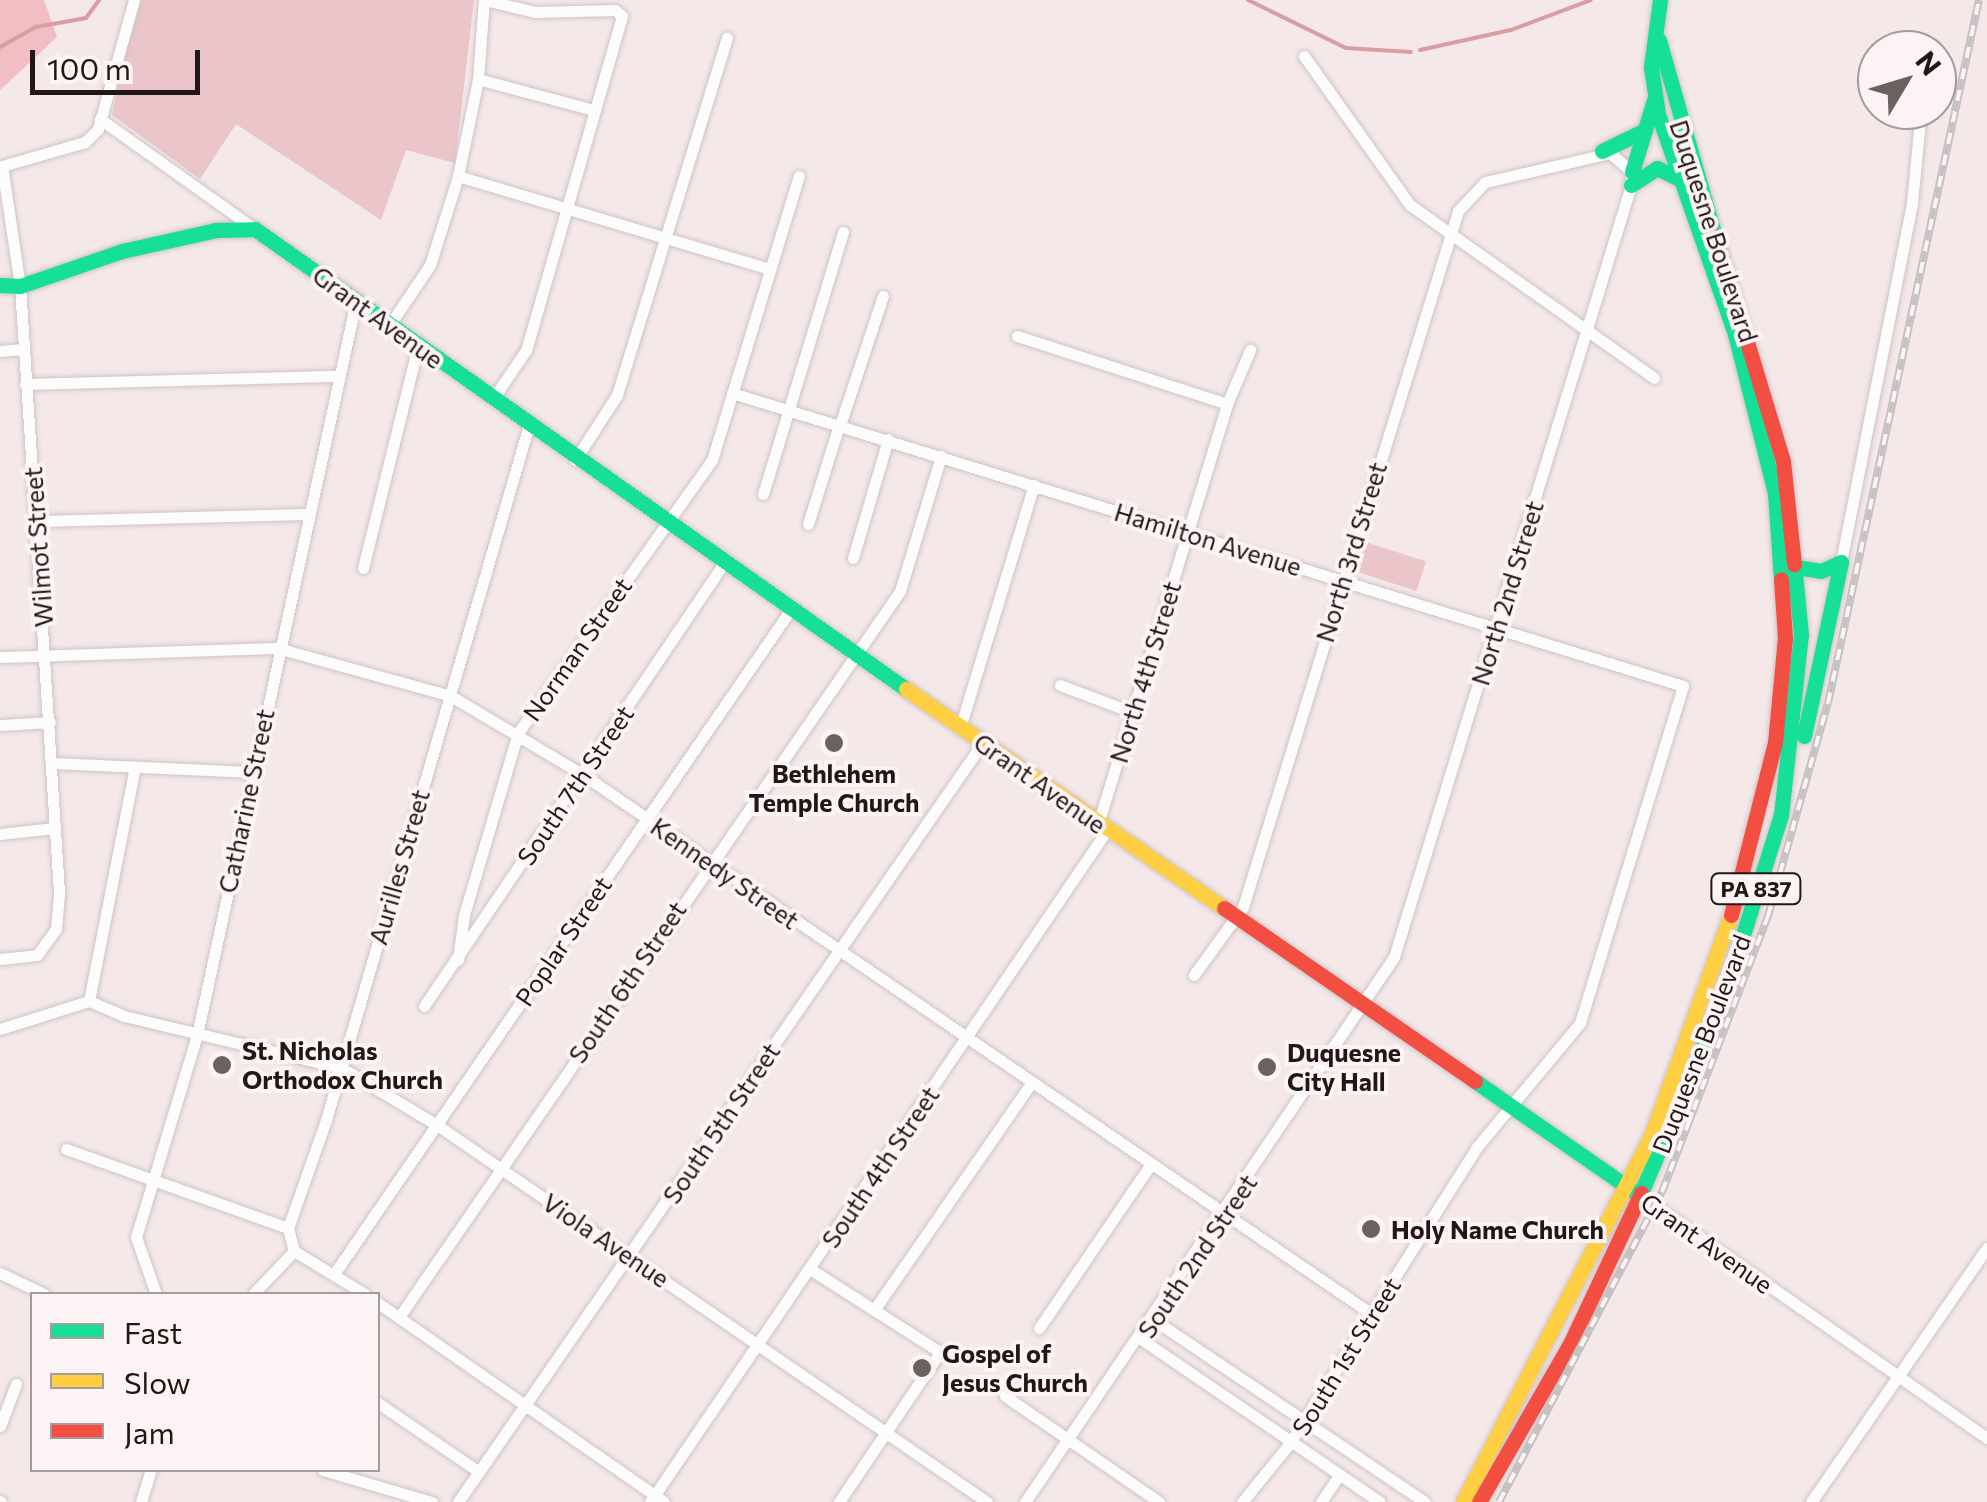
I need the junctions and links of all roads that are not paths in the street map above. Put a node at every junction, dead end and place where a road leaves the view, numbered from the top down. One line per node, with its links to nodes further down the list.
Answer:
1 (134, 0): 10 (street)
2 (485, 0): 7 (street); 9 (street)
3 (1660, 0): 4 (main road, Duquesne Boulevard / PA 837)
4 (1657, 30): 8 (main road, Duquesne Boulevard / PA 837); 58 (main road, Duquesne Boulevard / PA 837)
5 (727, 38): 23 (street)
6 (1304, 56): 22 (street)
7 (478, 79): 9 (street); 15 (street)
8 (1654, 95): 11 (main road); 18 (main road, Duquesne Boulevard / PA 837)
9 (594, 110): 19 (street)
10 (100, 119): 14 (street); 20 (street, Grant Avenue)
11 (1646, 130): 13 (main road); 17 (main road)
12 (1919, 130): 56 (street)
13 (1602, 150): 17 (street); 22 (street, North 3rd Street)
14 (2, 166): 26 (street, Wilmot Street)
15 (458, 176): 19 (street); 29 (street)
16 (799, 176): 24 (street, Norman Street)
17 (1632, 178): 18 (main road); 30 (street, North 2nd Street)
18 (1680, 179): 58 (main road, Duquesne Boulevard / PA 837)
19 (564, 206): 23 (street); 40 (street)
20 (254, 230): 26 (main road); 28 (main road, Grant Avenue)
21 (844, 232): 42 (street)
22 (1449, 235): 30 (street); 60 (street, North 3rd Street)
23 (666, 236): 24 (street); 47 (street)
24 (770, 268): 39 (street, Norman Street)
25 (0, 285): 26 (main road)
26 (20, 286): 33 (street, Wilmot Street)
27 (882, 296): 44 (street)
28 (356, 301): 29 (main road, Grant Avenue); 36 (street, Catharine Street)
29 (389, 326): 32 (main road, Grant Avenue)
30 (1586, 329): 37 (street); 62 (street, North 2nd Street)
31 (1017, 336): 41 (street)
32 (418, 346): 40 (main road, Grant Avenue); 59 (street)
33 (20, 349): 35 (street); 38 (street, Wilmot Street)
34 (1250, 350): 41 (street, North 4th Street)
35 (0, 351)
36 (339, 376): 38 (street); 50 (street, Catharine Street)
37 (1654, 378)
38 (24, 384): 52 (street, Wilmot Street)
39 (732, 393): 42 (street, Hamilton Avenue); 51 (street, Norman Street)
40 (493, 399): 43 (main road, Grant Avenue)
41 (1227, 404): 54 (street, North 4th Street)
42 (788, 410): 44 (street, Hamilton Avenue); 49 (street)
43 (529, 425): 47 (main road, Grant Avenue); 69 (street, Aurilles Street)
44 (839, 425): 45 (street, Hamilton Avenue); 53 (street)
45 (888, 440): 46 (street, Hamilton Avenue); 55 (street)
46 (941, 456): 48 (street, Hamilton Avenue); 64 (street, South 6th Street)
47 (575, 460): 51 (main road, Grant Avenue)
48 (1034, 485): 54 (street, Hamilton Avenue); 73 (street)
49 (763, 494)
50 (308, 514): 52 (street); 63 (street, Catharine Street)
51 (666, 520): 57 (main road, Grant Avenue); 74 (street, Norman Street)
52 (36, 521): 65 (street, Wilmot Street)
53 (808, 524)
54 (1188, 533): 60 (street, Hamilton Avenue); 70 (street, North 4th Street)
55 (853, 558)
56 (1841, 562): 58 (main road); 80 (main road)
57 (724, 563): 61 (main road, Grant Avenue); 79 (street, South 7th Street)
58 (1791, 566): 80 (main road, Duquesne Boulevard / PA 837); 82 (main road, Duquesne Boulevard / PA 837)
59 (363, 568)
60 (1343, 579): 62 (street, Hamilton Avenue); 87 (street, North 3rd Street)
61 (791, 609): 64 (main road, Grant Avenue); 81 (street, Poplar Street)
62 (1497, 628): 68 (street, Hamilton Avenue); 94 (street, North 2nd Street)
63 (277, 648): 65 (street, Kennedy Street); 69 (street, Kennedy Street); 78 (street, Catharine Street)
64 (858, 650): 73 (main road, Grant Avenue); 86 (street, South 6th Street)
65 (45, 656): 66 (street, Kennedy Street); 71 (street, Wilmot Street)
66 (0, 657)
67 (1060, 685): 70 (street)
68 (1683, 686): 100 (street, South 1st Street)
69 (451, 696): 74 (street, Kennedy Street); 98 (street, Aurilles Street)
70 (1132, 712): 83 (street, North 4th Street)
71 (50, 722): 72 (street); 76 (street, Wilmot Street)
72 (0, 725)
73 (960, 728): 75 (main road, Grant Avenue)
74 (518, 733): 79 (street, Kennedy Street); 90 (street, Norman Street)
75 (982, 742): 83 (main road, Grant Avenue); 88 (street, South 5th Street)
76 (53, 763): 77 (street); 84 (street, Wilmot Street)
77 (134, 766): 78 (street); 92 (street)
78 (252, 772): 96 (street, Catharine Street)
79 (582, 774): 81 (street, Kennedy Street); 90 (street, South 7th Street)
80 (1781, 815): 82 (main road); 107 (main road, Duquesne Boulevard / PA 837)
81 (647, 818): 86 (street, Kennedy Street); 101 (street, Poplar Street)
82 (1756, 826): 106 (main road, Duquesne Boulevard / PA 837)
83 (1103, 827): 87 (main road, Grant Avenue); 97 (street, South 4th Street)
84 (54, 828): 85 (street); 89 (street, Wilmot Street)
85 (0, 834)
86 (708, 864): 88 (street, Kennedy Street); 104 (street, South 6th Street)
87 (1235, 918): 91 (street, North 3rd Street); 94 (main road, Grant Avenue)
88 (837, 953): 97 (street, Kennedy Street); 112 (street, South 5th Street)
89 (0, 959)
90 (458, 960): 93 (street, South 7th Street)
91 (1194, 975)
92 (89, 1001): 95 (street); 96 (street, Viola Avenue)
93 (424, 1006)
94 (1365, 1007): 100 (main road, Grant Avenue); 108 (street, South 2nd Street)
95 (0, 1029)
96 (198, 1034): 98 (street, Viola Avenue); 105 (street, Catharine Street)
97 (966, 1040): 99 (street, Kennedy Street); 113 (street, South 4th Street)
98 (342, 1068): 101 (street, Viola Avenue); 109 (street, Aurilles Street)
99 (1031, 1083): 103 (street, Kennedy Street); 121 (street)
100 (1512, 1108): 106 (main road, Grant Avenue); 122 (street, South 1st Street)
101 (437, 1125): 104 (street, Viola Avenue); 115 (street, Poplar Street)
102 (66, 1149): 105 (street)
103 (1151, 1164): 108 (street, Kennedy Street); 125 (street)
104 (499, 1168): 112 (street, Viola Avenue); 123 (street, South 6th Street)
105 (156, 1180): 109 (street); 117 (street, Catharine Street)
106 (1626, 1187): 107 (main road, Grant Avenue); 155 (main road, PA 837)
107 (1641, 1196): 128 (street, Grant Avenue); 156 (main road, Duquesne Boulevard / PA 837)
108 (1224, 1216): 122 (street, Kennedy Street); 124 (street, South 2nd Street)
109 (288, 1228): 111 (street)
110 (1987, 1248): 128 (street)
111 (294, 1251): 115 (street); 118 (street)
112 (631, 1256): 127 (street, Viola Avenue); 132 (street, South 5th Street)
113 (810, 1269): 121 (street); 127 (street, South 4th Street)
114 (0, 1274): 116 (street)
115 (334, 1274): 119 (street)
116 (40, 1292)
117 (155, 1292)
118 (255, 1292)
119 (362, 1292)
120 (380, 1304): 123 (street)
121 (874, 1310): 135 (street)
122 (1373, 1314): 133 (street, South 1st Street)
123 (399, 1317): 132 (street)
124 (1154, 1320): 126 (street, South 2nd Street); 133 (street)
125 (1039, 1328)
126 (1141, 1339): 137 (street, South 2nd Street); 138 (street)
127 (758, 1341): 135 (street, Viola Avenue); 143 (street, South 4th Street)
128 (1897, 1376): 136 (street, Grant Avenue); 157 (street)
129 (16, 1384): 134 (street)
130 (1005, 1396): 137 (street)
131 (380, 1403): 141 (street)
132 (526, 1403): 141 (street, South 5th Street); 143 (street)
133 (1300, 1420): 138 (street, South 1st Street); 154 (street)
134 (0, 1426)
135 (887, 1432): 147 (street); 148 (street, Viola Avenue)
136 (1987, 1438)
137 (1069, 1439): 149 (street, South 2nd Street); 150 (street)
138 (1290, 1443): 142 (street); 151 (street, South 1st Street)
139 (150, 1472): 144 (street)
140 (330, 1472): 145 (street)
141 (478, 1472): 146 (street, South 5th Street)
142 (1340, 1475): 152 (street); 153 (street)
143 (656, 1500)
144 (141, 1502)
145 (432, 1502)
146 (458, 1502)
147 (838, 1502)
148 (987, 1502)
149 (1025, 1502)
150 (1160, 1502)
151 (1242, 1502)
152 (1321, 1502)
153 (1378, 1502)
154 (1425, 1502)
155 (1463, 1502)
156 (1479, 1502)
157 (1811, 1502)

